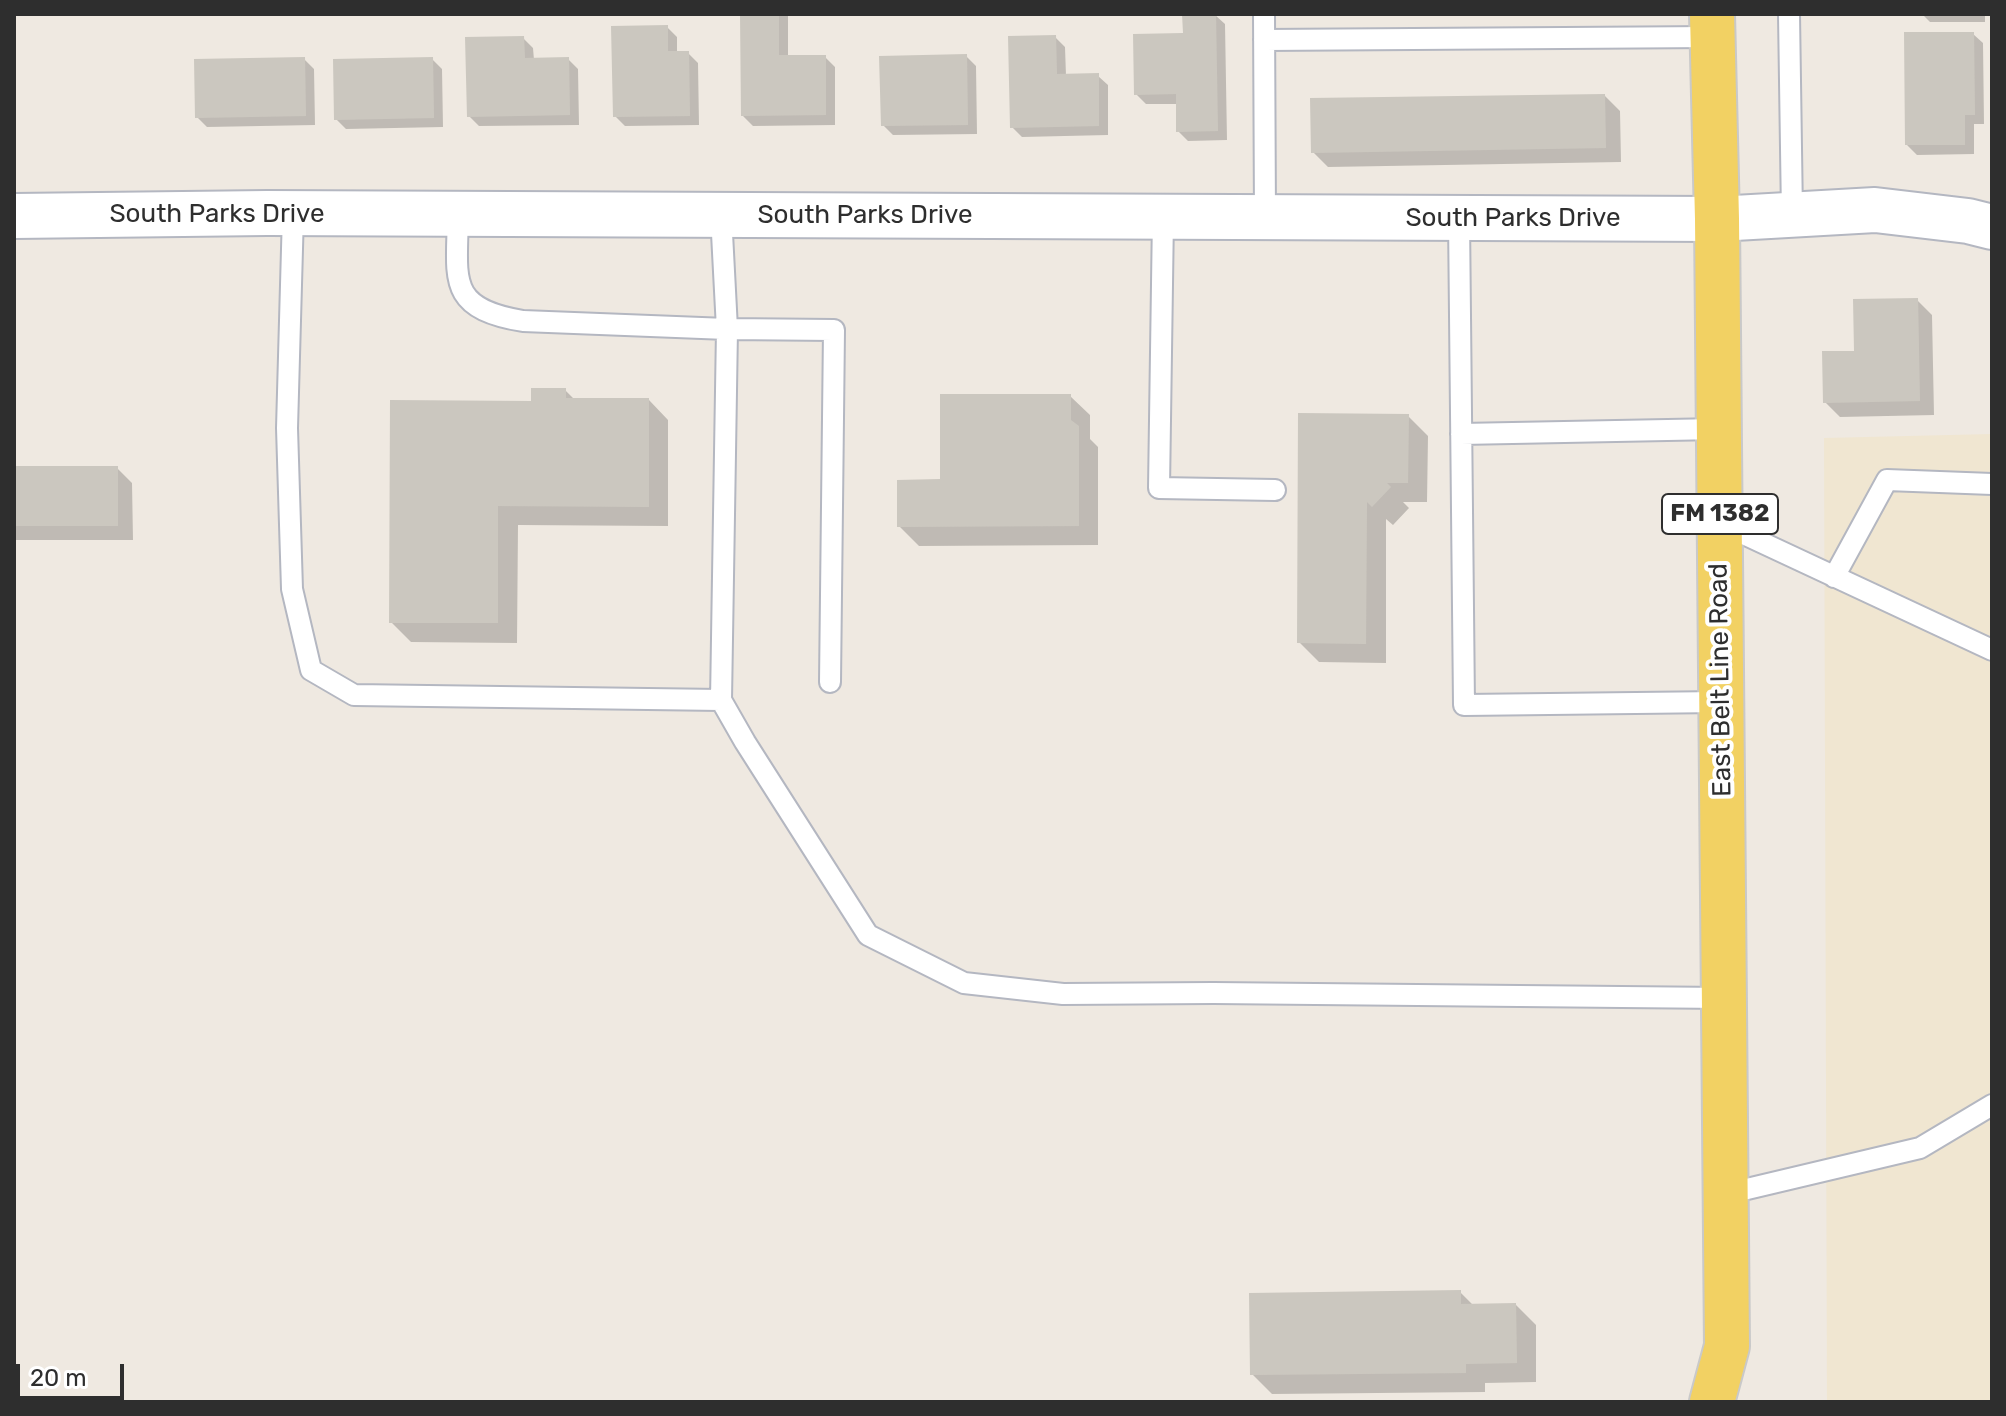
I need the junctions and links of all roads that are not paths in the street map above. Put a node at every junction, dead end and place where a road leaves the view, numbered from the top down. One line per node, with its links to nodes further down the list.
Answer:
1 (1264, 14): 4 (lane)
2 (1789, 14): 8 (lane)
3 (1712, 25): 4 (lane); 13 (main road, East Belt Line Road / FM 1382)
4 (1264, 40): 11 (lane)
5 (293, 213): 6 (street, South Parks Drive); 9 (street, South Parks Drive); 24 (lane)
6 (458, 213): 7 (street, South Parks Drive); 15 (lane)
7 (721, 214): 10 (street, South Parks Drive); 15 (lane)
8 (1792, 215): 13 (street, South Parks Drive); 14 (street, South Parks Drive)
9 (14, 216)
10 (1163, 216): 11 (street, South Parks Drive); 19 (lane)
11 (1265, 217): 12 (street, South Parks Drive)
12 (1459, 218): 13 (street, South Parks Drive); 17 (lane)
13 (1717, 219): 16 (main road, East Belt Line Road / FM 1382)
14 (1992, 227)
15 (727, 329): 23 (lane); 24 (lane)
16 (1719, 429): 17 (lane); 20 (main road, East Belt Line Road / FM 1382)
17 (1461, 434): 25 (lane)
18 (1992, 484): 21 (lane)
19 (1275, 490)
20 (1720, 523): 21 (lane); 25 (main road, East Belt Line Road / FM 1382)
21 (1834, 577): 22 (lane)
22 (1992, 650)
23 (830, 682)
24 (721, 700): 26 (lane)
25 (1721, 702): 26 (main road, East Belt Line Road / FM 1382)
26 (1724, 998): 28 (main road, East Belt Line Road / FM 1382)
27 (1992, 1105): 28 (lane)
28 (1726, 1194): 29 (main road, East Belt Line Road / FM 1382)
29 (1727, 1346): 30 (main road, East Belt Line Road / FM 1382); 31 (main road, East Belt Line Road / FM 1382)
30 (1712, 1402)
31 (1747, 1402)

